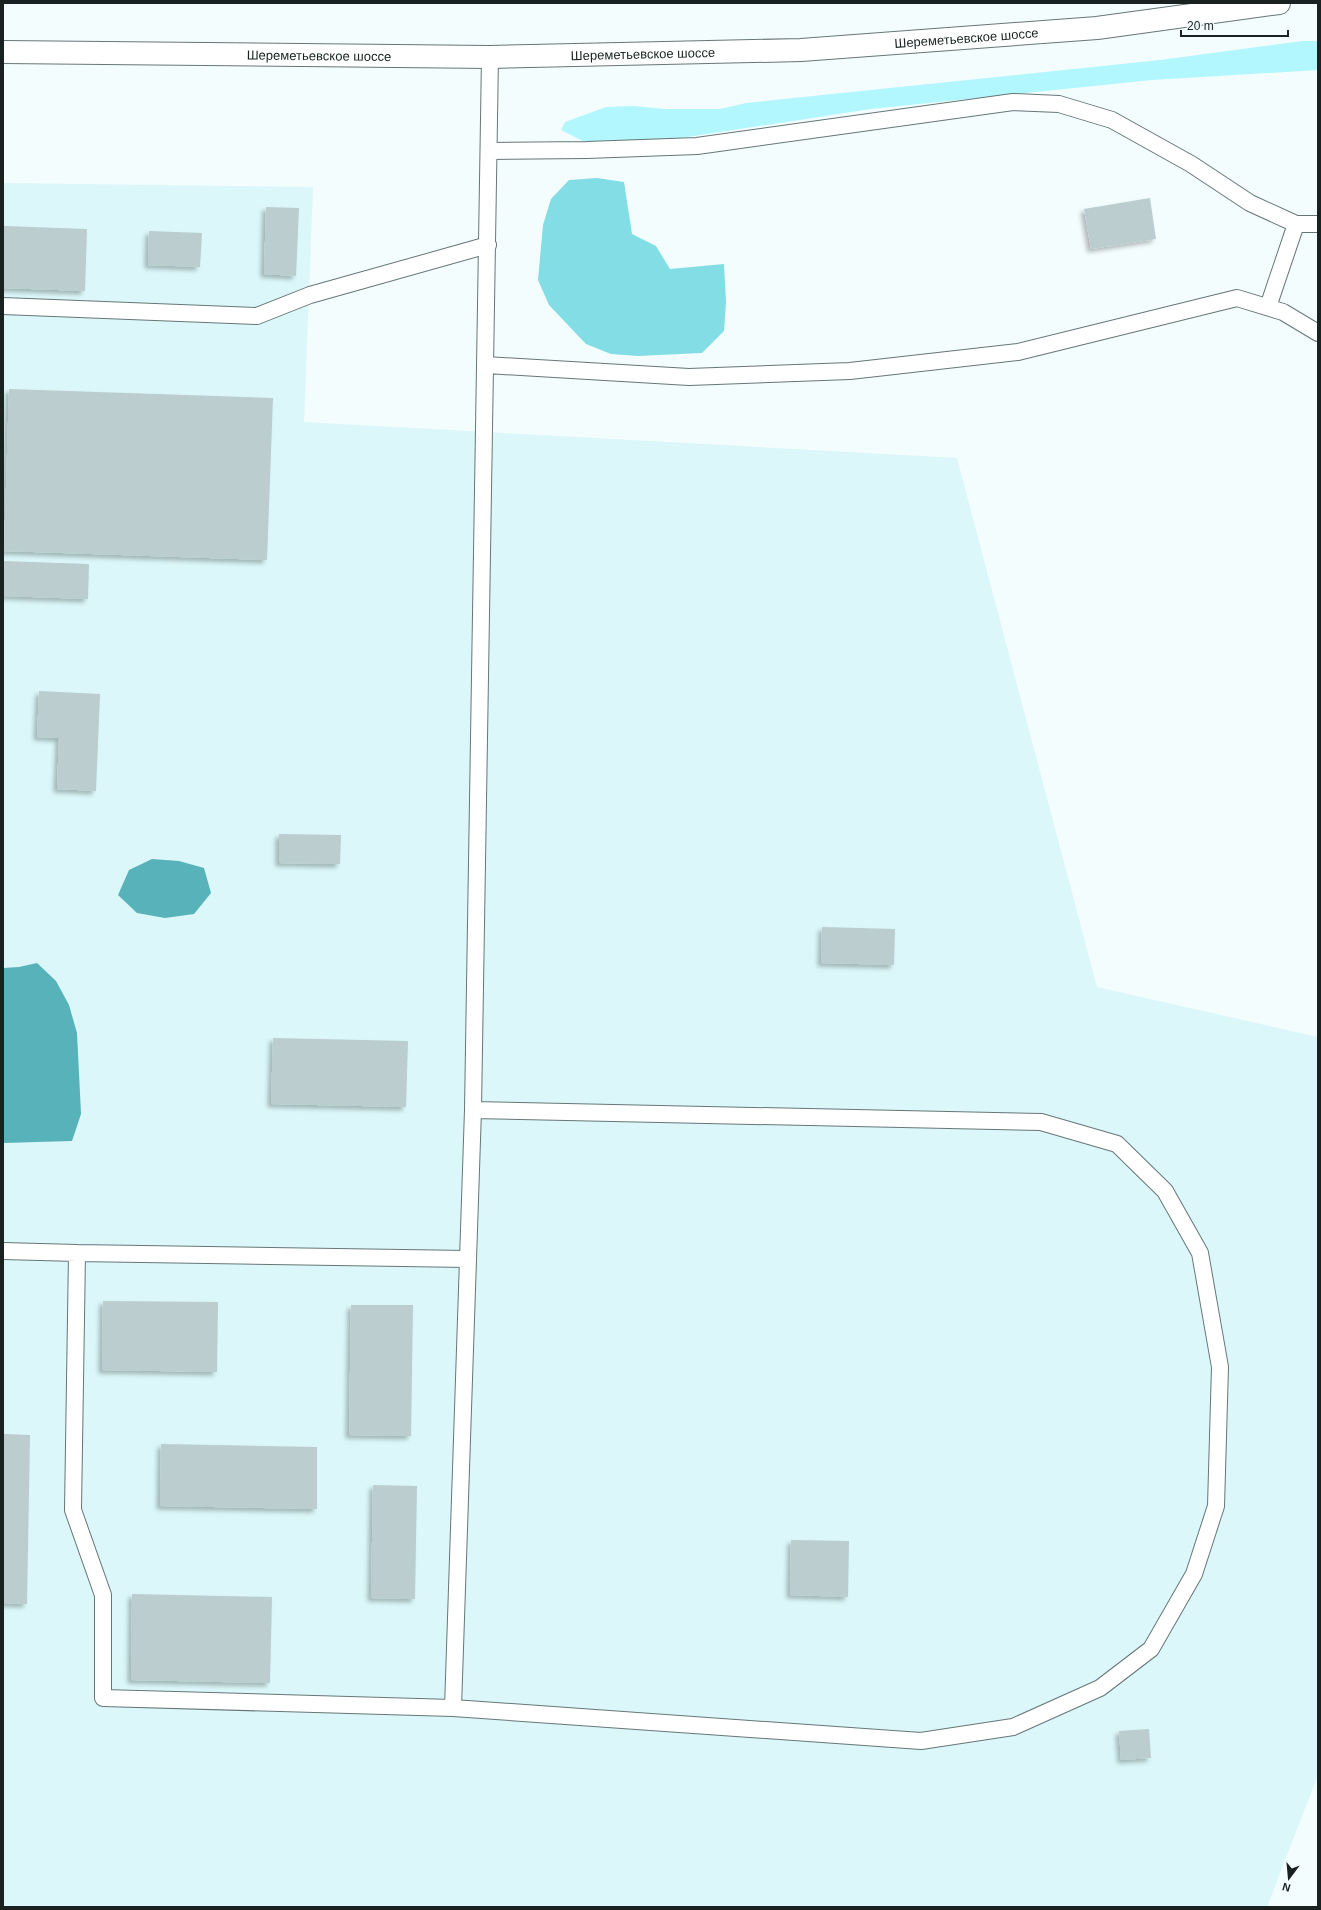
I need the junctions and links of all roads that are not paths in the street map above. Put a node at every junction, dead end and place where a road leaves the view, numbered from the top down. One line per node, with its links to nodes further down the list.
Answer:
1 (1279, 3): 3 (main road, Шереметьевское шоссе)
2 (3, 52): 3 (main road, Шереметьевское шоссе)
3 (490, 57): 4 (lane)
4 (490, 151): 5 (lane); 7 (lane)
5 (1296, 224): 6 (lane); 9 (lane)
6 (1318, 224)
7 (488, 245): 8 (lane); 11 (lane)
8 (3, 306)
9 (1268, 307): 10 (lane); 11 (lane)
10 (1318, 332)
11 (486, 365): 12 (lane)
12 (473, 1110): 15 (lane); 16 (lane)
13 (3, 1251): 14 (lane)
14 (77, 1253): 15 (lane); 16 (lane)
15 (468, 1259): 16 (lane)
16 (454, 1708)

